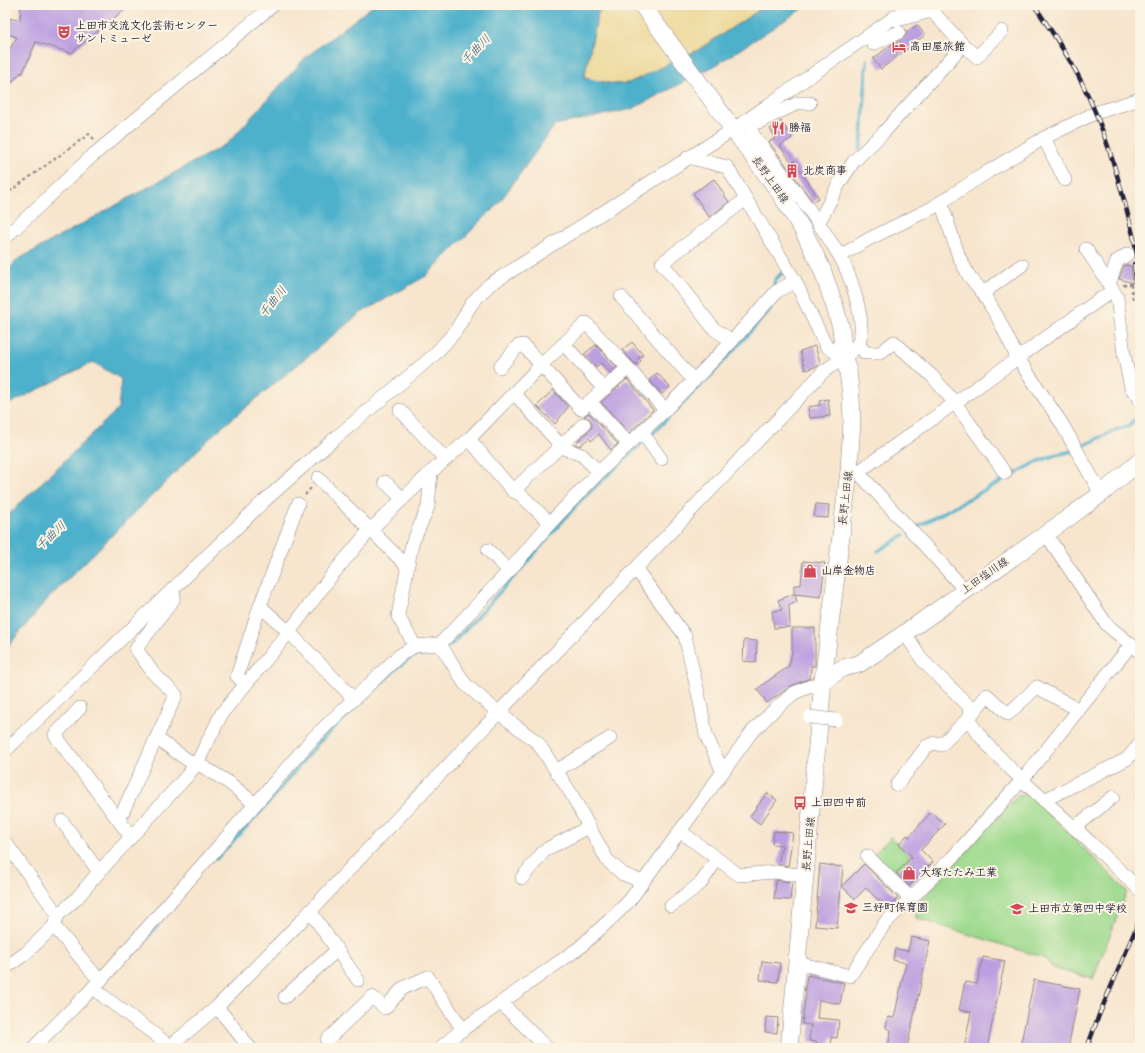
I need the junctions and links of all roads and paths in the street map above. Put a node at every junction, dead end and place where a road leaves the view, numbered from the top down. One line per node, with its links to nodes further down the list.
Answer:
1 (273, 5): 20 (street)
2 (642, 5): 11 (main road, 長野上田線)
3 (912, 5): 4 (street)
4 (895, 17): 7 (street); 8 (street)
5 (1002, 31): 8 (street)
6 (899, 32): 7 (street)
7 (872, 44): 11 (street)
8 (963, 45): 19 (street)
9 (1140, 99): 12 (street)
10 (810, 103): 11 (street)
11 (737, 124): 14 (street); 19 (street); 36 (main road, 長野上田線)
12 (1044, 138): 15 (street); 18 (street)
13 (96, 141): 16 (path)
14 (688, 157): 17 (street); 73 (street)
15 (1065, 180)
16 (5, 196)
17 (746, 199): 25 (street); 32 (street)
18 (941, 202): 23 (street); 29 (street)
19 (818, 224): 23 (street)
20 (5, 238)
21 (1086, 249): 28 (street)
22 (1128, 254): 28 (street)
23 (840, 256): 34 (street)
24 (1022, 265): 29 (street)
25 (795, 281): 32 (street); 36 (street)
26 (1140, 283): 27 (path)
27 (1131, 284): 28 (path); 31 (path)
28 (1111, 287): 35 (street); 43 (street)
29 (983, 293): 35 (street)
30 (621, 297): 40 (street)
31 (1133, 301)
32 (732, 341): 40 (street)
33 (564, 344): 37 (street); 39 (street); 41 (street)
34 (858, 344): 36 (street); 45 (street)
35 (1017, 357): 45 (street); 63 (street)
36 (844, 358): 56 (main road, 長野上田線); 71 (street)
37 (541, 365): 38 (street); 42 (street); 44 (street)
38 (500, 367)
39 (628, 368): 41 (street); 47 (street)
40 (694, 381): 47 (street)
41 (604, 389): 44 (street)
42 (514, 393): 50 (street); 52 (street)
43 (1140, 401)
44 (590, 402): 51 (street)
45 (955, 403): 56 (street); 59 (street)
46 (400, 410): 53 (street)
47 (665, 410): 49 (street)
48 (584, 424): 52 (street)
49 (642, 432): 51 (street); 54 (street)
50 (469, 439): 53 (street); 62 (street)
51 (629, 444): 58 (street)
52 (561, 446): 58 (street); 62 (street)
53 (445, 459): 57 (street)
54 (661, 459)
55 (1140, 461): 63 (main road, 上田塩川線)
56 (854, 471): 74 (street); 81 (main road, 長野上田線)
57 (431, 472): 64 (street); 70 (street)
58 (599, 472): 66 (street)
59 (1004, 473)
60 (318, 478): 67 (street)
61 (385, 482): 64 (street)
62 (513, 491): 66 (street)
63 (1101, 494): 68 (main road, 上田塩川線)
64 (403, 499): 67 (street)
65 (298, 504): 75 (street)
66 (550, 523): 72 (street)
67 (370, 530): 70 (street); 76 (street)
68 (1046, 534): 74 (main road, 上田塩川線); 80 (street)
69 (488, 550): 72 (street)
70 (407, 566): 79 (street)
71 (636, 570): 86 (street); 96 (street)
72 (509, 571): 78 (street)
73 (175, 587): 90 (street); 93 (street)
74 (965, 590): 77 (main road, 上田塩川線)
75 (260, 606): 76 (street); 82 (street)
76 (289, 632): 82 (street); 83 (street)
77 (905, 633): 81 (main road, 上田塩川線); 88 (street)
78 (440, 644): 79 (street); 86 (street)
79 (415, 646): 83 (street)
80 (1136, 649): 85 (street)
81 (823, 681): 96 (street); 112 (main road, 長野上田線)
82 (245, 684): 94 (street)
83 (354, 699): 101 (street)
84 (80, 708): 102 (street)
85 (1079, 710): 88 (street); 97 (street)
86 (499, 713): 95 (street); 118 (street)
87 (810, 717): 89 (street, bridge)
88 (969, 718): 97 (street); 98 (street)
89 (836, 720)
90 (156, 738): 94 (street); 102 (street)
91 (610, 738): 95 (street)
92 (1140, 744): 100 (street)
93 (5, 751)
94 (197, 763): 101 (street); 107 (street)
95 (556, 771): 104 (street)
96 (723, 772): 106 (street)
97 (1022, 780): 100 (street); 116 (street)
98 (897, 785)
99 (1113, 797): 105 (street)
100 (1044, 800): 105 (street)
101 (255, 804): 124 (street)
102 (119, 820): 107 (street)
103 (62, 821): 111 (street)
104 (589, 826): 113 (street); 114 (street)
105 (1074, 828): 115 (street)
106 (680, 831): 110 (street); 114 (street)
107 (131, 837): 111 (street)
108 (5, 842): 119 (street)
109 (867, 856): 116 (street)
110 (717, 859): 112 (street); 117 (street)
111 (99, 872): 119 (street)
112 (806, 876): 121 (main road, 長野上田線)
113 (522, 878)
114 (643, 882): 126 (street)
115 (1140, 890)
116 (910, 898): 121 (street)
117 (671, 906)
118 (310, 911): 120 (street); 127 (street)
119 (56, 921): 122 (street); 124 (street)
120 (337, 950): 123 (street); 125 (street)
121 (798, 963): 135 (main road, 長野上田線)
122 (5, 968)
123 (358, 980)
124 (96, 984): 130 (street); 131 (street)
125 (285, 997)
126 (501, 1003): 128 (street); 134 (street)
127 (217, 1007): 130 (street); 132 (street)
128 (463, 1030): 129 (street); 133 (street)
129 (327, 1040)
130 (169, 1047)
131 (33, 1048)
132 (250, 1048)
133 (440, 1048)
134 (547, 1048)
135 (789, 1048)

